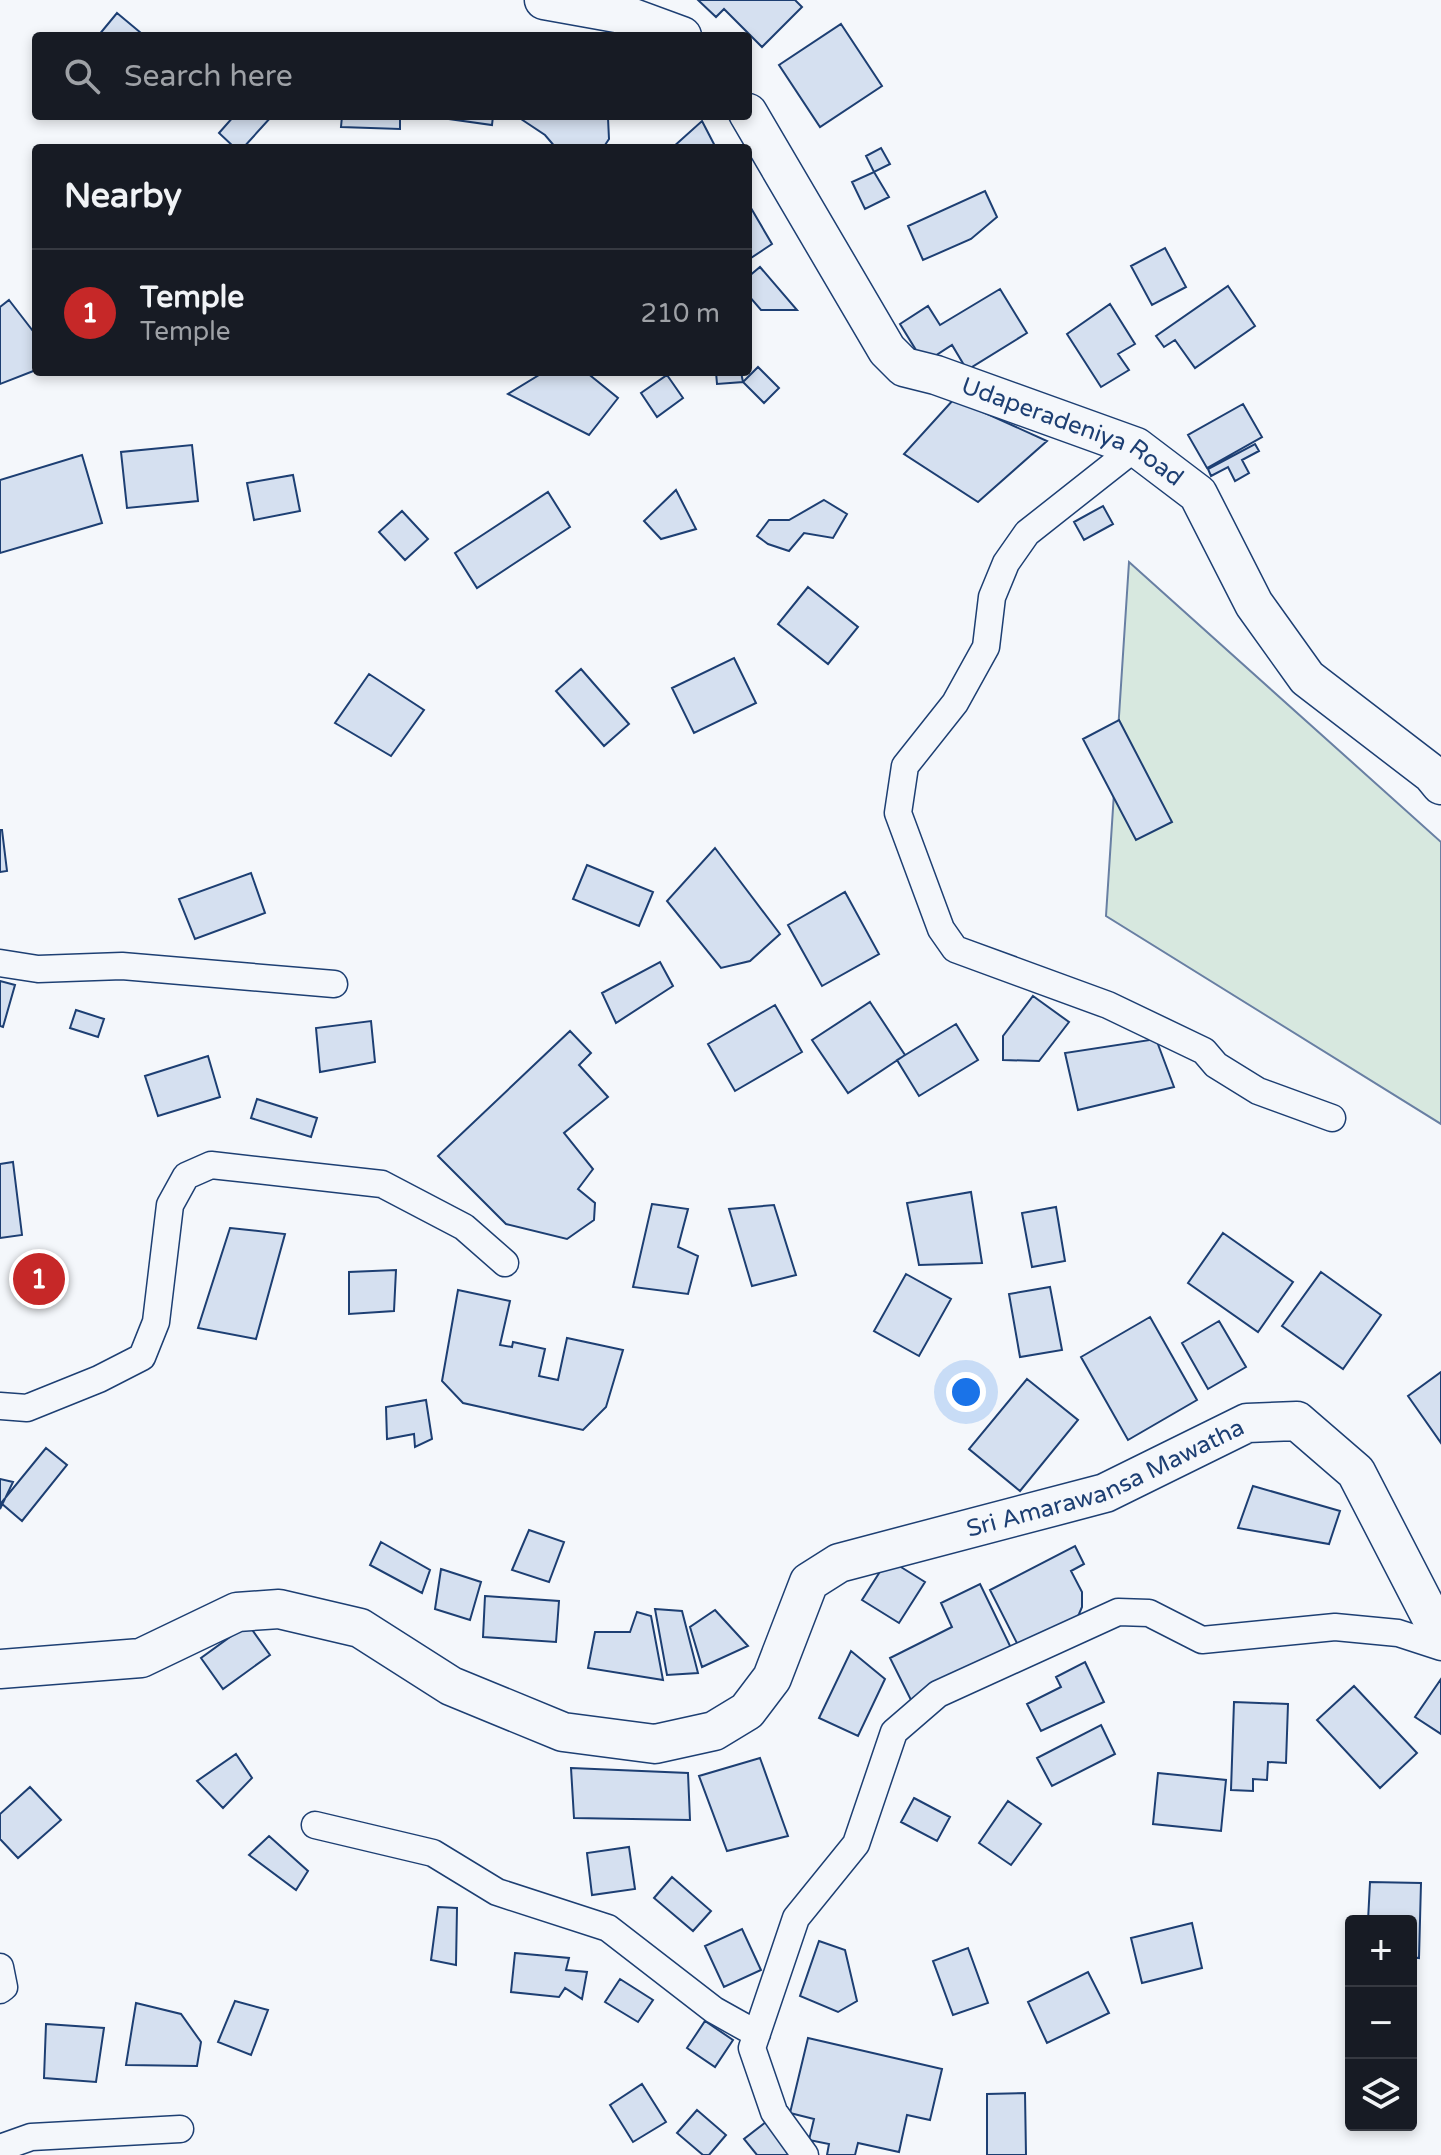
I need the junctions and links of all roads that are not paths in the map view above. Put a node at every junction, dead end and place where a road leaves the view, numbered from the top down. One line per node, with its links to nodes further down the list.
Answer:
1 (544, 0): 2 (street)
2 (671, 32)
3 (752, 120): 4 (street, Udaperadeniya Road)
4 (1136, 447): 5 (street, Udaperadeniya Road); 8 (street)
5 (1441, 785)
6 (0, 963): 7 (street)
7 (334, 984)
8 (1332, 1118)
9 (505, 1263): 10 (street)
10 (0, 1406)
11 (1441, 1624): 13 (street, Sri Amarawansa Mawatha)
12 (1441, 1647): 17 (street)
13 (0, 1669)
14 (315, 1825): 17 (street)
15 (0, 1967): 16 (street)
16 (0, 1990)
17 (757, 2034): 20 (street)
18 (180, 2129): 19 (street)
19 (0, 2148)
20 (805, 2155)

